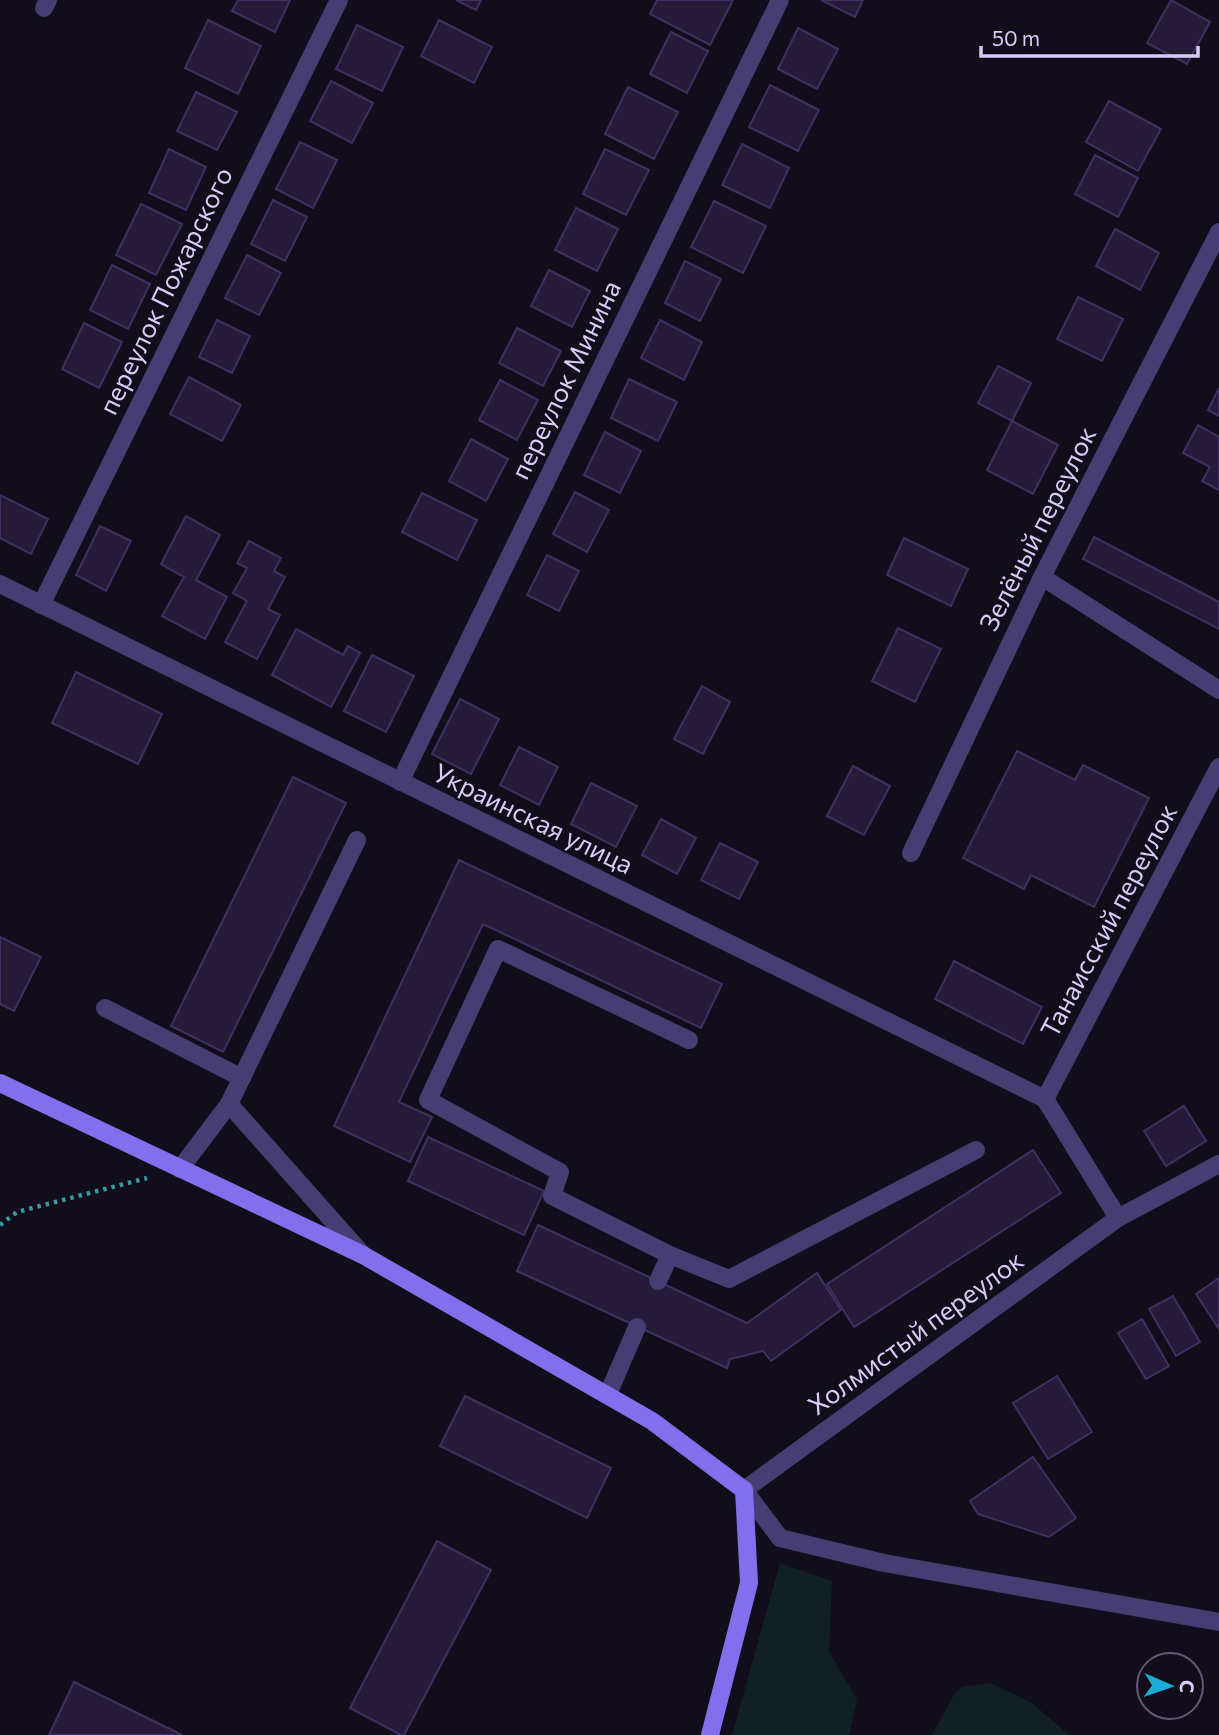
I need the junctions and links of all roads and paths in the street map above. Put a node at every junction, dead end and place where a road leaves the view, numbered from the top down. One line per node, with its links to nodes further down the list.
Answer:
1 (339, 0): 6 (street, переулок Пожарского)
2 (780, 0): 9 (street, переулок Минина)
3 (1219, 232): 4 (street, Зелёный переулок)
4 (1042, 577): 7 (street); 11 (street, Зелёный переулок)
5 (0, 584): 6 (street, Украинская улица)
6 (41, 604): 9 (street, Украинская улица)
7 (1219, 690)
8 (1219, 768): 16 (street, Танаисский переулок)
9 (400, 782): 16 (street, Украинская улица)
10 (357, 840): 14 (street)
11 (911, 853)
12 (105, 1008): 14 (street)
13 (689, 1040): 24 (street)
14 (242, 1078): 17 (street)
15 (0, 1083): 20 (street)
16 (1045, 1099): 21 (street)
17 (229, 1104): 20 (street); 23 (street)
18 (976, 1150): 24 (street)
19 (1219, 1164): 21 (street, Холмистый переулок)
20 (180, 1169): 22 (path); 23 (street)
21 (1118, 1219): 28 (street, Холмистый переулок)
22 (0, 1226)
23 (363, 1255): 27 (street)
24 (670, 1255): 25 (street)
25 (658, 1281)
26 (637, 1327): 27 (street)
27 (608, 1394): 28 (street)
28 (744, 1490): 29 (street); 30 (street)
29 (1219, 1622)
30 (710, 1735)

